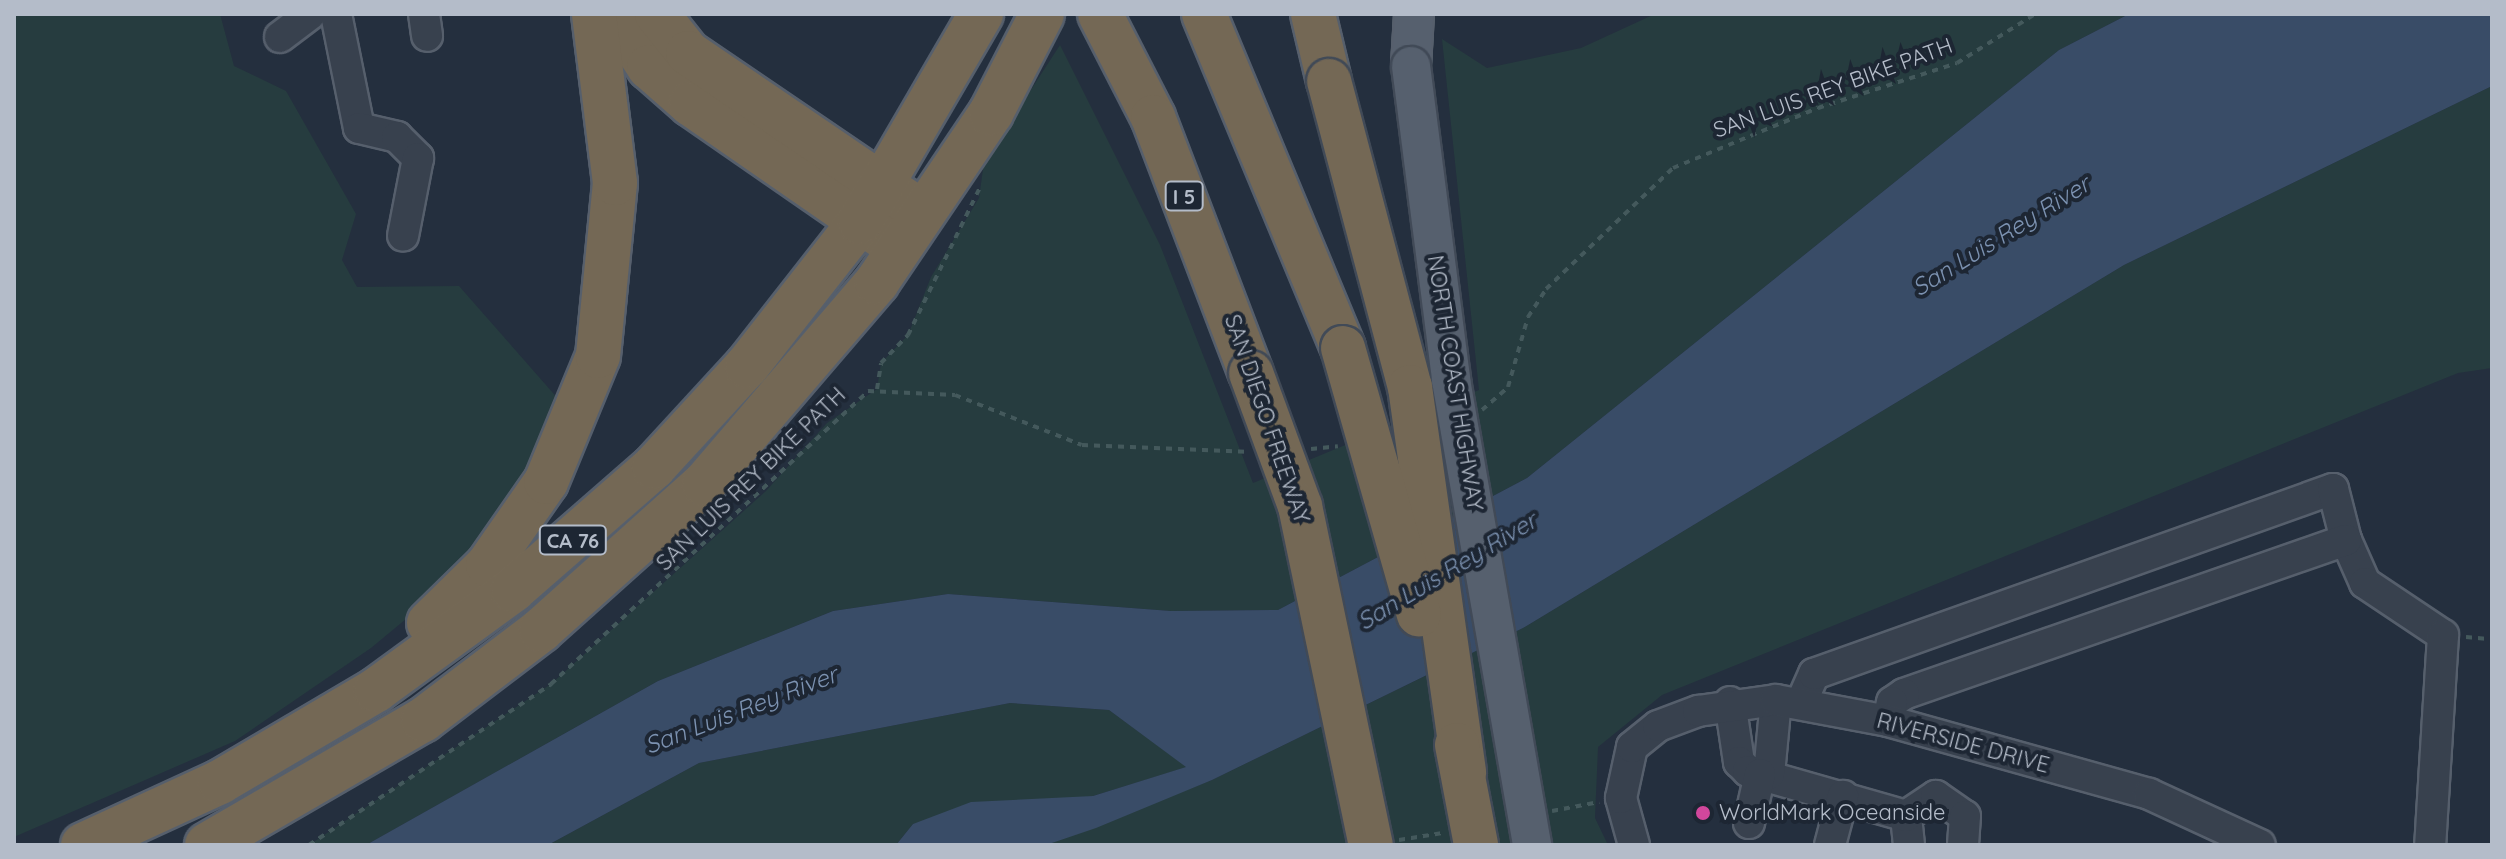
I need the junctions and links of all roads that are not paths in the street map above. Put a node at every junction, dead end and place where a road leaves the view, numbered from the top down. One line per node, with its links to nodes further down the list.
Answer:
1 (310, 14): 12 (street)
2 (336, 14): 16 (street)
3 (594, 14): 24 (highway)
4 (614, 14): 15 (highway)
5 (657, 14): 13 (highway)
6 (981, 14): 13 (highway, CA 76)
7 (1042, 14): 14 (highway, CA 76)
8 (1204, 14): 23 (highway, bridge)
9 (1313, 14): 23 (highway, bridge)
10 (1414, 14): 32 (main road, NORTH COAST HIGHWAY, bridge)
11 (1101, 18): 30 (highway, SAN DIEGO FREEWAY / I 5, bridge)
12 (280, 37)
13 (883, 186): 14 (highway); 15 (highway, CA 76)
14 (925, 214): 17 (highway, CA 76)
15 (860, 222): 17 (highway); 24 (highway, CA 76)
16 (403, 236)
17 (900, 249): 29 (highway, CA 76)
18 (2346, 540): 20 (street); 21 (street); 37 (street)
19 (1730, 702): 20 (street, RIVERSIDE DRIVE); 22 (street); 33 (street, RIVERSIDE DRIVE)
20 (1789, 702): 21 (street, RIVERSIDE DRIVE); 22 (street)
21 (1888, 721): 36 (street, RIVERSIDE DRIVE)
22 (1756, 770): 25 (street); 26 (street)
23 (1464, 772): 31 (highway, bridge)
24 (220, 782): 28 (highway, CA 76)
25 (1843, 796): 27 (street); 34 (street)
26 (1749, 823)
27 (1908, 830): 35 (street)
28 (83, 845)
29 (207, 845)
30 (1371, 845)
31 (1476, 845)
32 (1532, 845)
33 (1634, 845)
34 (1830, 845)
35 (1963, 845)
36 (2260, 845)
37 (2430, 845)

